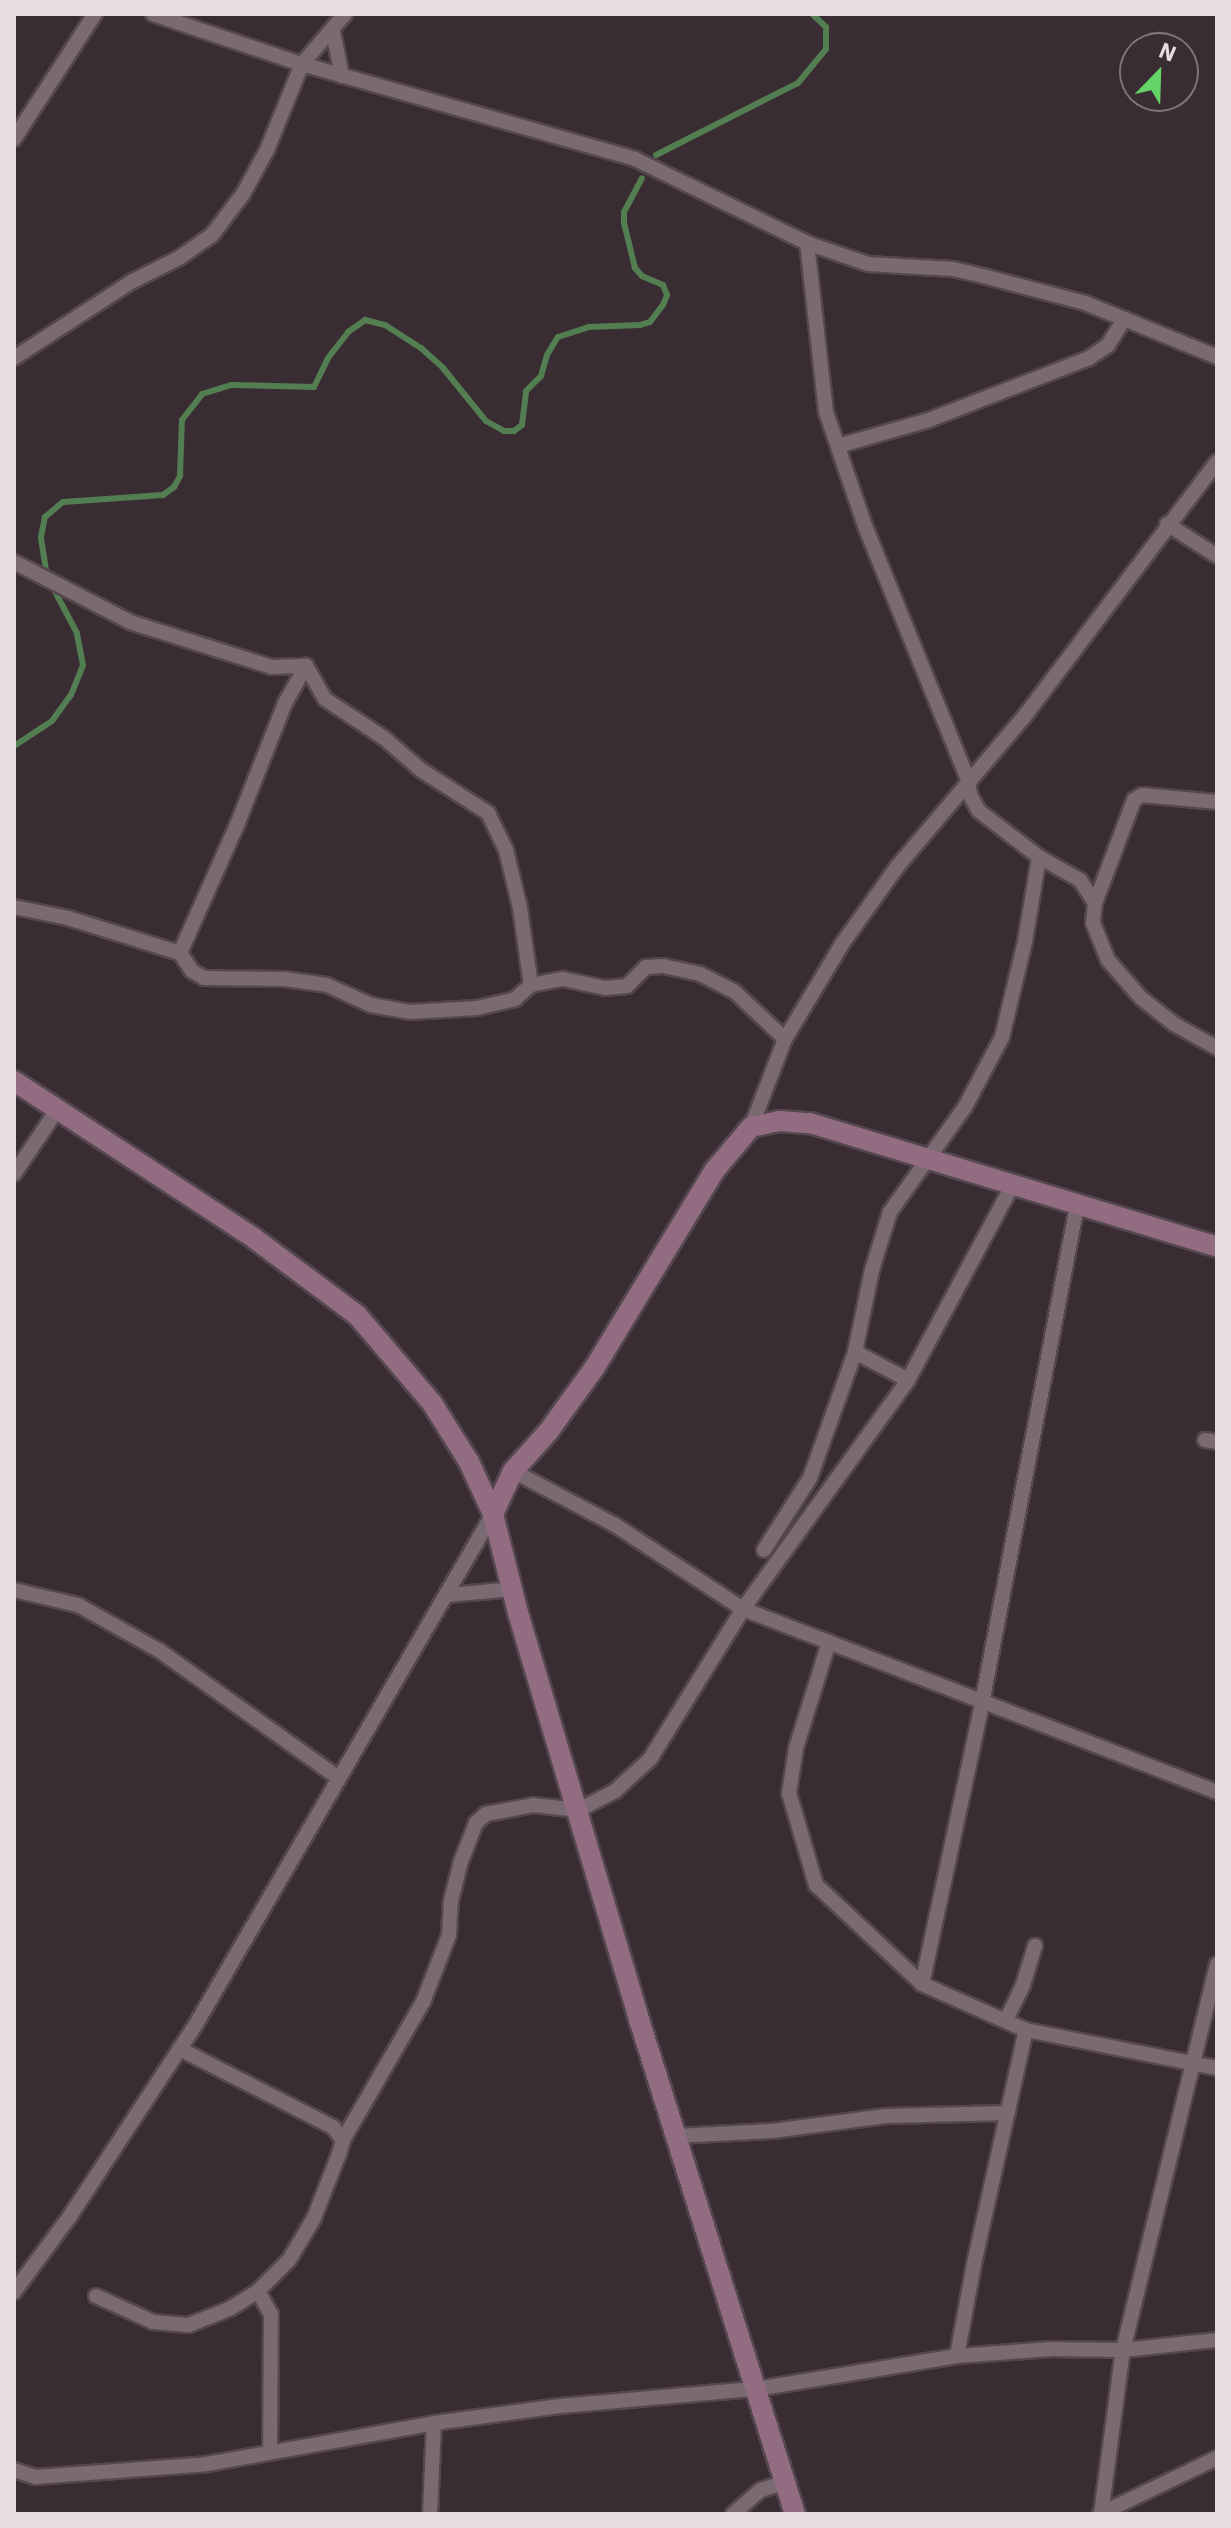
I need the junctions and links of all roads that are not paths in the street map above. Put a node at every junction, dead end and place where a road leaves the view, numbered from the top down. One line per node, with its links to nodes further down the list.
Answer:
1 (95, 14): 7 (street)
2 (153, 14): 5 (street)
3 (345, 14): 4 (street)
4 (333, 32): 5 (street); 6 (street)
5 (302, 64): 6 (street); 11 (street)
6 (342, 76): 8 (street)
7 (14, 139)
8 (807, 243): 9 (street); 12 (street)
9 (1124, 319): 10 (street); 12 (street)
10 (1217, 357)
11 (14, 358)
12 (838, 446): 18 (street)
13 (1217, 462): 14 (street)
14 (1167, 524): 15 (street); 18 (street)
15 (1217, 556)
16 (14, 562): 17 (street)
17 (306, 666): 23 (street); 24 (street)
18 (968, 780): 20 (street); 25 (street)
19 (1217, 802): 21 (street)
20 (1039, 857): 21 (street); 30 (street)
21 (1095, 903): 26 (street)
22 (14, 907): 23 (street)
23 (180, 953): 24 (street)
24 (531, 985): 25 (street)
25 (785, 1039): 29 (street)
26 (1217, 1047)
27 (14, 1081): 28 (main road)
28 (57, 1110): 31 (street); 38 (main road)
29 (751, 1127): 30 (main road); 37 (main road)
30 (927, 1158): 32 (main road); 35 (street)
31 (14, 1174)
32 (1012, 1186): 33 (main road); 36 (street)
33 (1077, 1206): 34 (main road); 45 (street)
34 (1217, 1247)
35 (855, 1352): 36 (street); 39 (street)
36 (908, 1380): 43 (street)
37 (513, 1471): 38 (main road); 43 (street)
38 (493, 1514): 40 (main road); 42 (street)
39 (764, 1550)
40 (514, 1589): 42 (street); 48 (main road)
41 (14, 1590): 46 (street)
42 (447, 1595): 46 (street)
43 (743, 1609): 44 (street); 48 (street)
44 (829, 1642): 45 (street); 51 (street)
45 (982, 1703): 47 (street); 51 (street)
46 (337, 1777): 54 (street)
47 (1217, 1792)
48 (579, 1810): 58 (main road); 59 (street)
49 (1035, 1946): 52 (street)
50 (1217, 1964): 55 (street)
51 (922, 1984): 52 (street)
52 (1006, 2020): 53 (street)
53 (1026, 2030): 55 (street); 57 (street)
54 (180, 2049): 59 (street); 61 (street)
55 (1192, 2062): 56 (street); 64 (street)
56 (1217, 2068)
57 (1008, 2113): 58 (street); 65 (street)
58 (676, 2136): 66 (main road)
59 (343, 2140): 60 (street)
60 (258, 2291): 62 (street); 68 (street)
61 (14, 2292)
62 (96, 2296)
63 (1217, 2340): 64 (street)
64 (1123, 2350): 65 (street); 75 (street)
65 (957, 2356): 66 (street)
66 (756, 2389): 67 (street); 71 (main road)
67 (434, 2423): 68 (street); 72 (street)
68 (270, 2452): 70 (street)
69 (1217, 2458): 75 (street)
70 (14, 2470)
71 (785, 2482): 73 (street); 74 (main road)
72 (430, 2514)
73 (733, 2514)
74 (795, 2514)
75 (1100, 2514)

